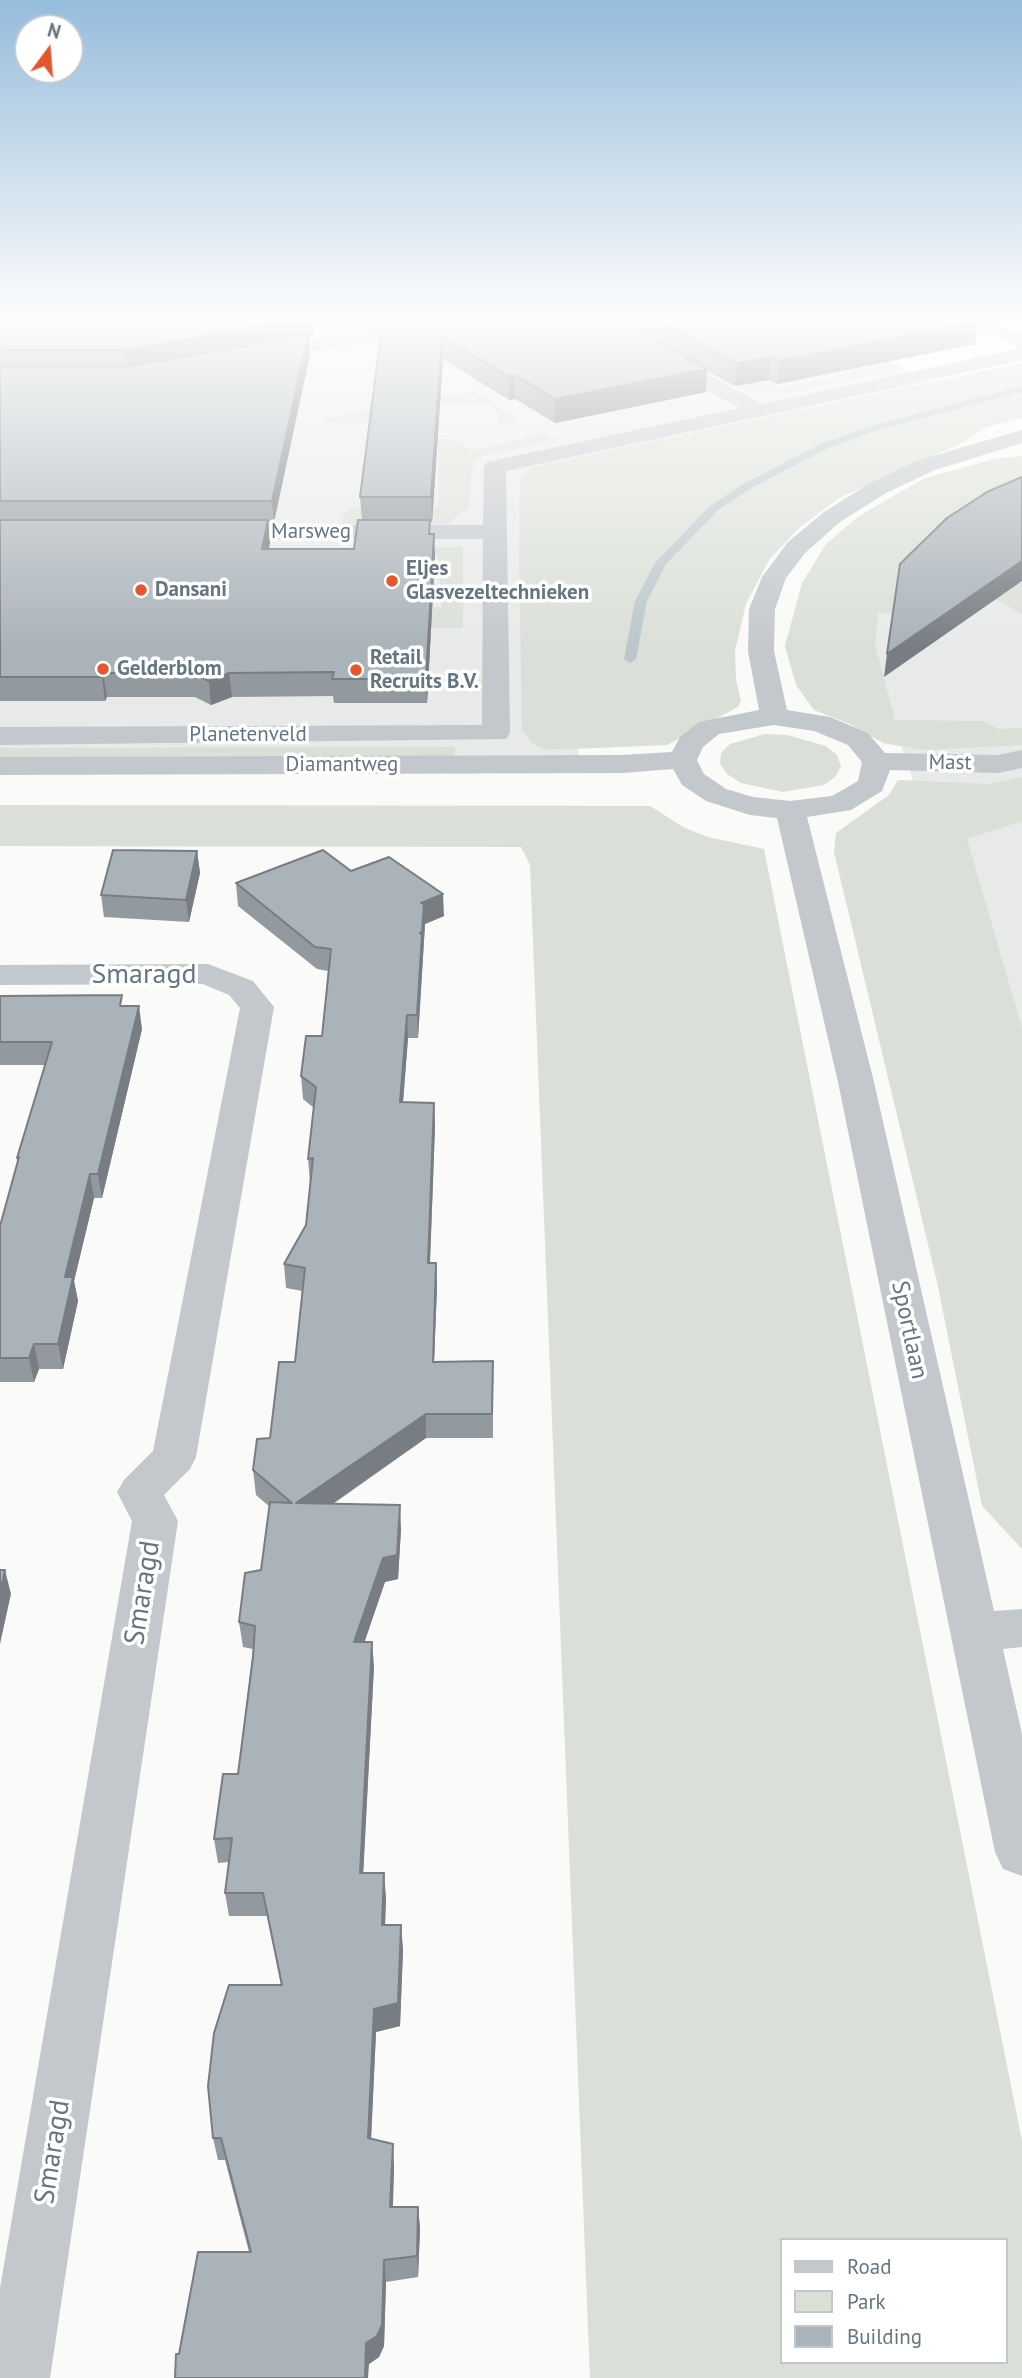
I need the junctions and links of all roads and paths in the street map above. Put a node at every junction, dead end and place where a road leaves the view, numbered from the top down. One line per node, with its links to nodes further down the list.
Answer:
1 (680, 427): 4 (street)
2 (1022, 436): 5 (street)
3 (187, 532): 4 (street, Marsweg)
4 (496, 532): 6 (street)
5 (774, 717): 8 (street); 10 (street)
6 (496, 733): 7 (street, Planetenveld); 11 (street)
7 (0, 736)
8 (683, 760): 11 (street, Diamantweg); 13 (street)
9 (1022, 760): 10 (street, Mast)
10 (877, 761): 13 (street)
11 (497, 765): 12 (street, Diamantweg)
12 (0, 766)
13 (790, 810): 16 (street, Sportlaan)
14 (0, 975): 18 (street, Smaragd)
15 (1022, 1628): 16 (street)
16 (974, 1632): 17 (street, Sportlaan)
17 (1022, 1852)
18 (17, 2378)

